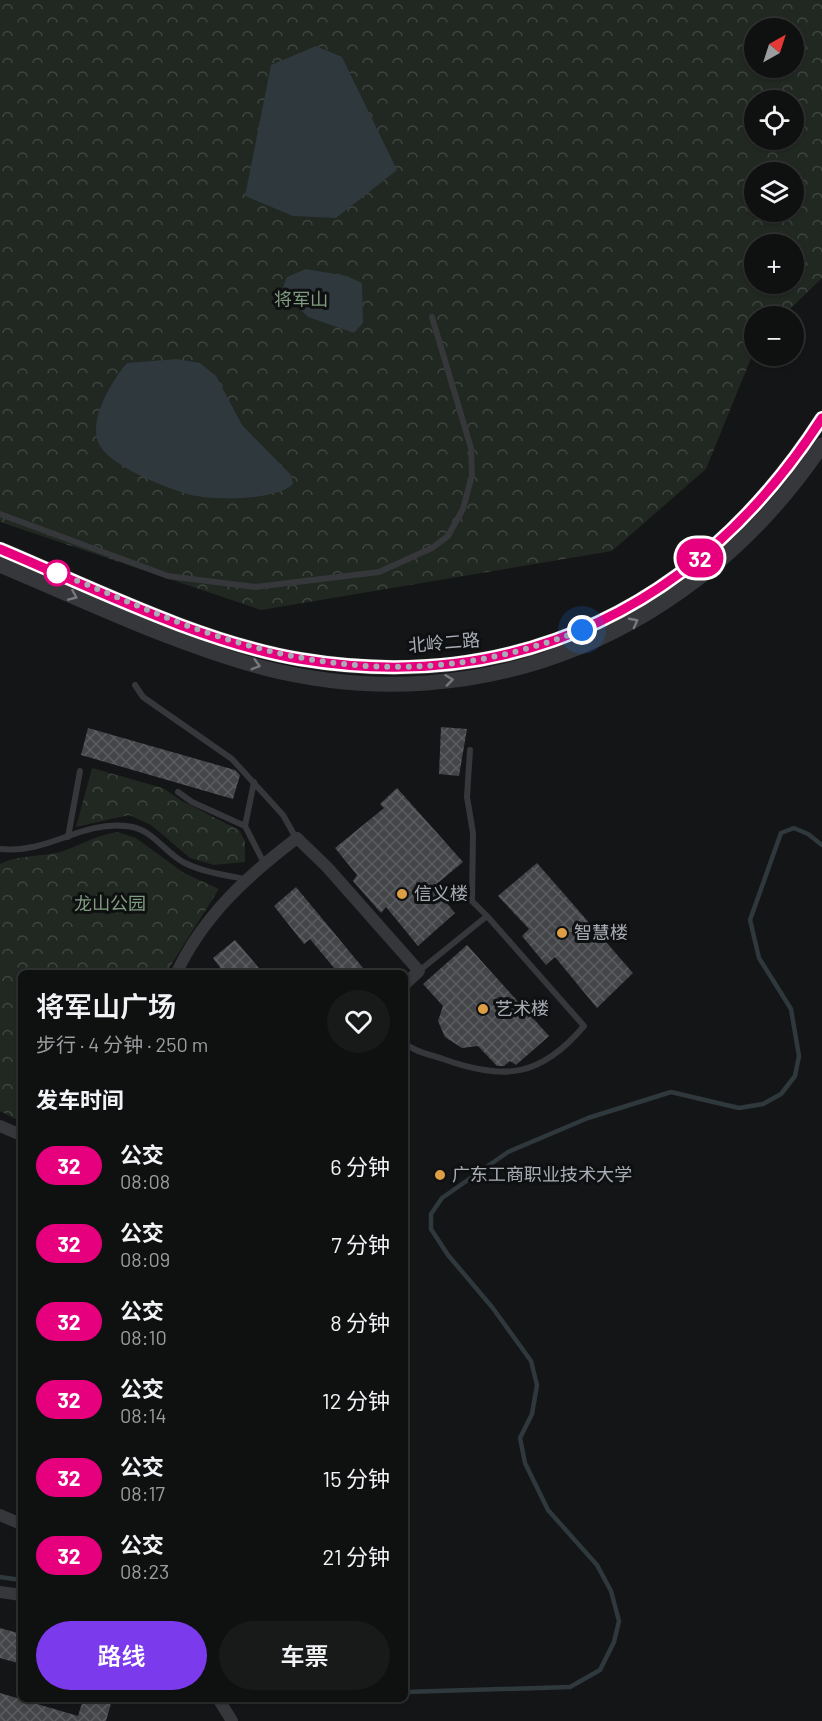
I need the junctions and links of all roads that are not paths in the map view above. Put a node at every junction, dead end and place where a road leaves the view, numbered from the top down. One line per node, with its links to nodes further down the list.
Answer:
1 (432, 317): 4 (lane)
2 (822, 418): 5 (street, 北岭二路)
3 (822, 445): 6 (street, 北岭二路, one-way to 3)
4 (0, 514)
5 (0, 549)
6 (0, 565)
7 (135, 685): 10 (lane)
8 (470, 750): 18 (lane)
9 (80, 771): 13 (lane)
10 (254, 782): 12 (lane); 14 (lane)
11 (178, 792): 12 (lane)
12 (245, 826): 16 (lane)
13 (68, 837): 15 (lane); 17 (lane)
14 (297, 838): 16 (street); 20 (street)
15 (0, 849)
16 (264, 863): 17 (street)
17 (245, 879): 19 (street)
18 (487, 916): 20 (lane); 22 (lane)
19 (178, 970)
20 (419, 971): 21 (street)
21 (408, 981)
22 (408, 1044)
23 (0, 1126): 24 (street)
24 (18, 1134)
25 (0, 1515): 26 (street)
26 (18, 1523)
27 (0, 1592): 28 (street)
28 (18, 1595)
29 (220, 1702): 30 (street)
30 (232, 1721)

